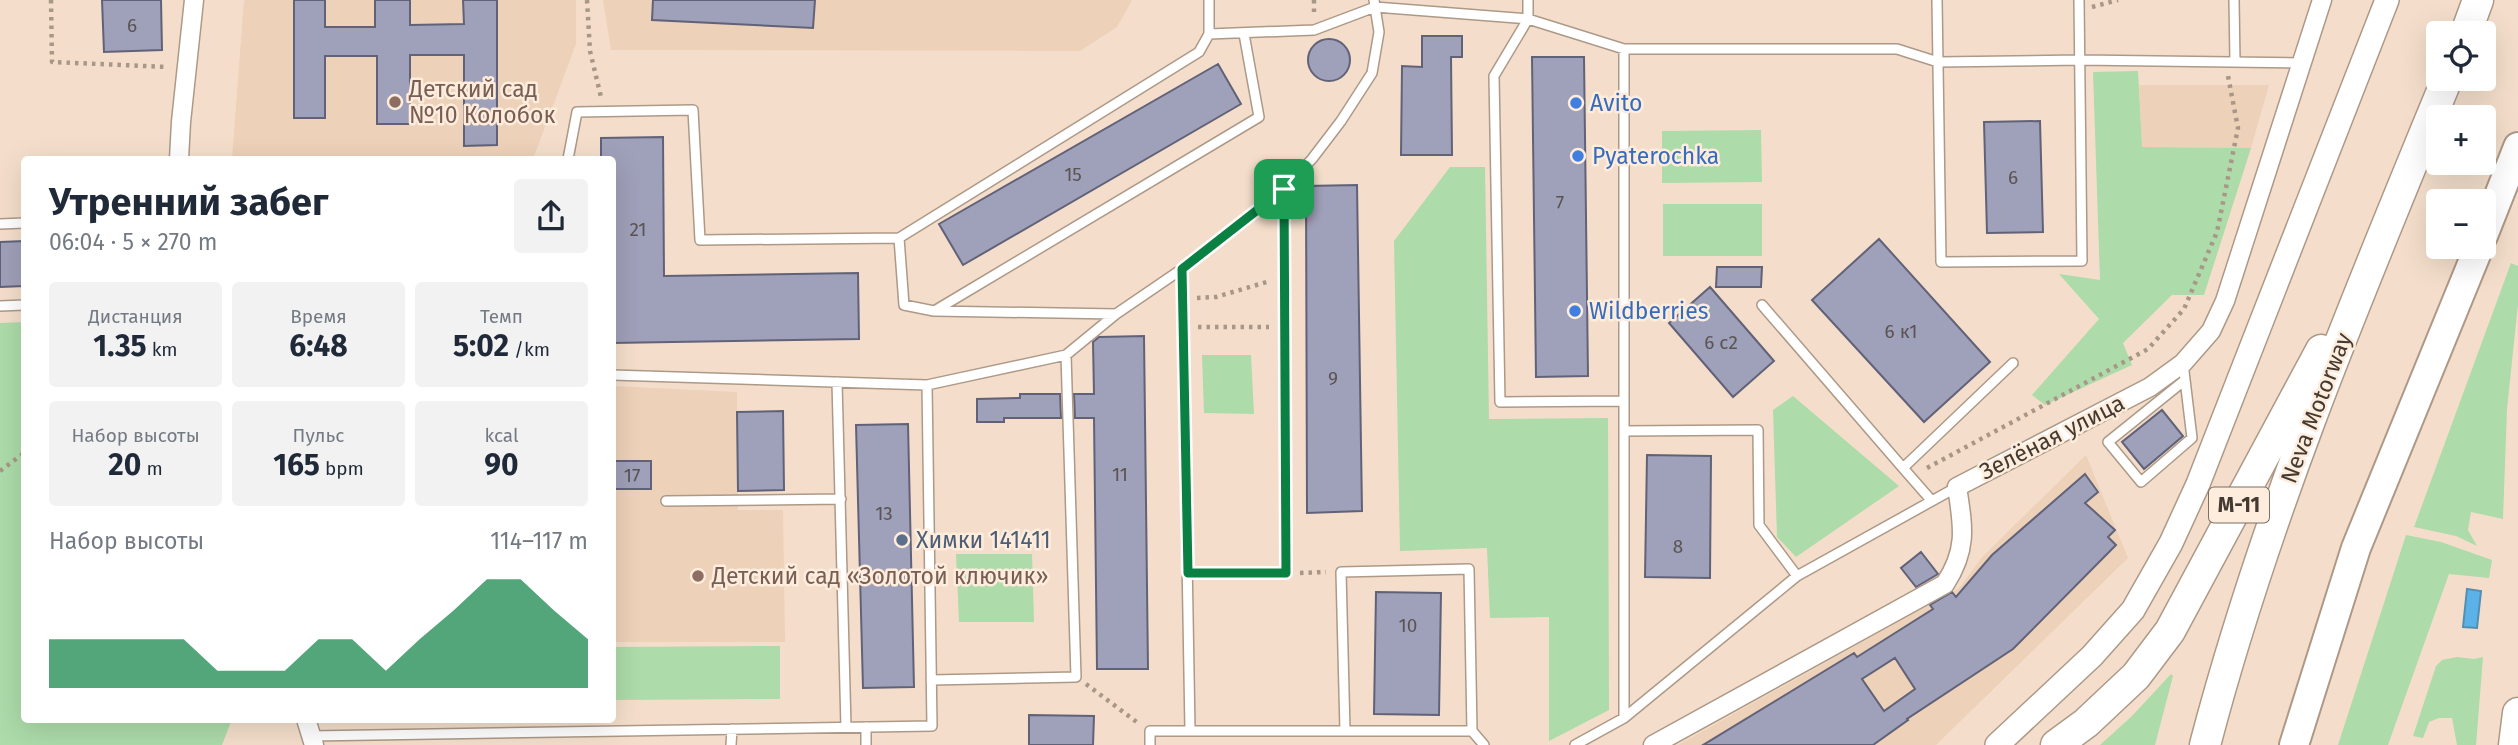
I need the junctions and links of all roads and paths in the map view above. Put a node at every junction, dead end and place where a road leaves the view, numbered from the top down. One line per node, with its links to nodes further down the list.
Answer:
1 (51, 0): 24 (path)
2 (194, 0): 24 (street)
3 (587, 0): 26 (path)
4 (1209, 0): 16 (lane)
5 (1528, 0): 14 (lane)
6 (1937, 0): 20 (lane)
7 (2118, 0): 13 (path)
8 (2234, 0): 22 (lane)
9 (2322, 0): 23 (street, Зелёная улица)
10 (2386, 0): 85 (street, М-11)
11 (2478, 0): 15 (highway)
12 (1375, 3): 14 (lane); 17 (lane); 30 (lane)
13 (2079, 5): 19 (lane)
14 (1528, 19): 18 (lane); 53 (lane)
15 (2470, 21)
16 (1209, 34): 17 (lane); 35 (lane)
17 (1244, 34): 43 (lane)
18 (1624, 49): 20 (lane); 53 (lane)
19 (2080, 60): 20 (lane); 20 (lane); 21 (lane)
20 (1938, 62)
21 (2224, 62): 22 (lane); 58 (path)
22 (2235, 62): 23 (lane)
23 (2301, 63): 49 (street, Зелёная улица)
24 (187, 67): 28 (street)
25 (2442, 91): 34 (highway, Neva Motorway / М-11)
26 (604, 111): 29 (lane); 35 (lane)
27 (2518, 147): 31 (main road)
28 (179, 156)
29 (569, 156)
30 (1284, 189): 37 (lane); 38 (lane)
31 (2496, 203)
32 (21, 223): 33 (lane)
33 (0, 224)
34 (2382, 235): 86 (highway, М-11); 87 (highway, Neva Motorway / М-11)
35 (899, 238): 43 (lane)
36 (2474, 259): 88 (main road)
37 (1182, 269): 39 (lane); 44 (lane)
38 (1285, 276): 39 (path); 46 (lane)
39 (1182, 299): 45 (lane)
40 (21, 305): 42 (lane)
41 (1762, 305): 56 (lane)
42 (0, 306)
43 (934, 311): 44 (lane)
44 (1116, 314): 47 (lane)
45 (1183, 327): 46 (path); 64 (lane)
46 (1285, 327): 65 (lane)
47 (1066, 355): 52 (lane); 67 (lane)
48 (2013, 363): 56 (lane)
49 (2184, 371): 49 (lane); 59 (street, Зелёная улица)
50 (616, 375): 51 (lane)
51 (837, 382): 52 (lane); 60 (lane)
52 (927, 385): 68 (lane)
53 (1624, 401): 54 (lane)
54 (1624, 431): 66 (lane); 70 (lane)
55 (21, 455): 57 (path)
56 (1903, 468): 58 (lane)
57 (0, 471)
58 (1911, 477): 61 (lane)
59 (1957, 487): 61 (lane); 84 (street, Зелёная улица)
60 (841, 499): 62 (lane); 71 (lane)
61 (1931, 500): 66 (lane)
62 (666, 501)
63 (1341, 572): 65 (path); 76 (lane); 77 (lane)
64 (1188, 573): 65 (path); 75 (lane)
65 (1286, 573)
66 (1797, 576): 70 (lane)
67 (1076, 677): 68 (lane); 74 (path)
68 (931, 680): 72 (lane)
69 (2518, 713): 89 (highway)
70 (1624, 718): 83 (lane)
71 (846, 727): 72 (lane); 73 (lane)
72 (866, 727): 80 (lane)
73 (732, 729): 78 (lane); 79 (lane)
74 (1150, 731): 75 (lane); 81 (lane)
75 (1190, 731): 76 (lane)
76 (1345, 731): 77 (lane)
77 (1472, 731): 82 (lane)
78 (310, 733)
79 (731, 745)
80 (866, 745)
81 (1150, 745)
82 (1484, 745)
83 (1575, 745)
84 (1653, 745)
85 (1997, 745)
86 (2056, 745)
87 (2206, 745)
88 (2294, 745)
89 (2514, 745)

